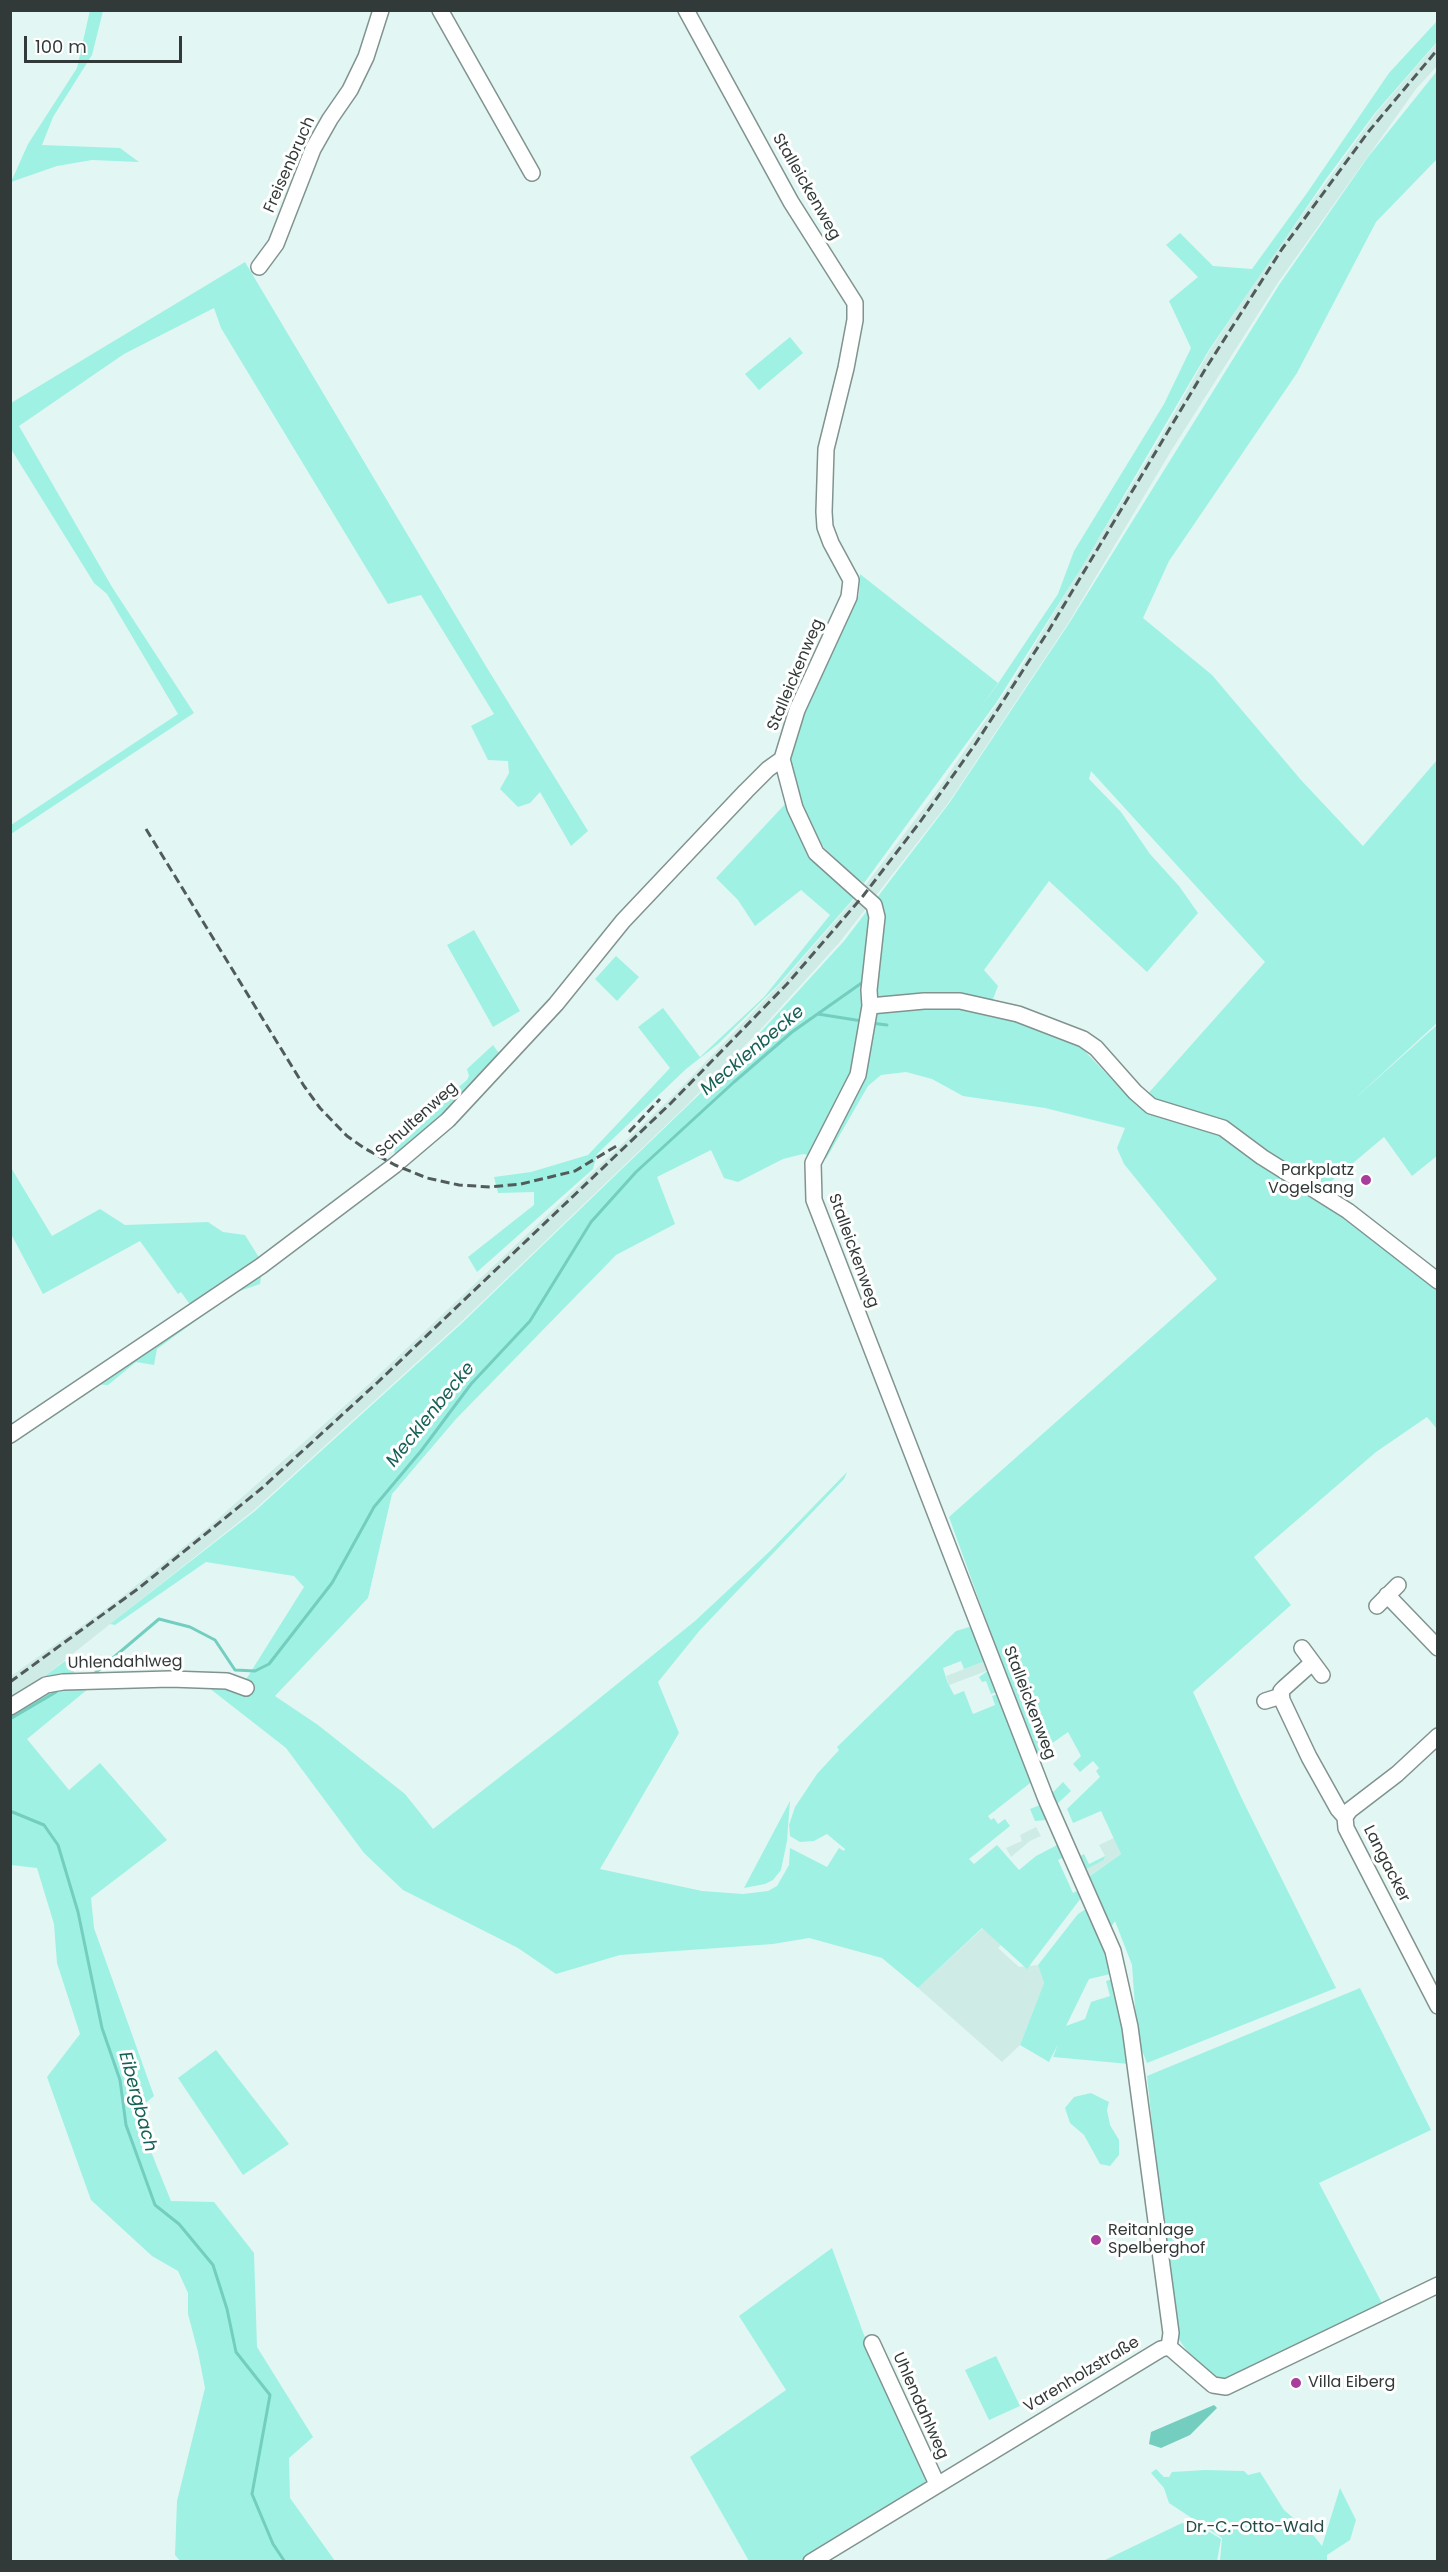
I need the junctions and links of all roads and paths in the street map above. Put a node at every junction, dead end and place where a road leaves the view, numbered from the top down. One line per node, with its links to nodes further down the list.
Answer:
1 (381, 10): 5 (street, Freisenbruch)
2 (440, 10): 4 (street)
3 (686, 10): 6 (street, Stalleickenweg)
4 (532, 173)
5 (259, 267)
6 (782, 759): 7 (street, Stalleickenweg); 9 (street, Schultenweg)
7 (868, 1018): 8 (street); 22 (street, Stalleickenweg)
8 (1437, 1281)
9 (10, 1435)
10 (1387, 1595): 12 (street)
11 (1302, 1648): 14 (street)
12 (1437, 1648)
13 (246, 1688): 16 (street, Uhlendahlweg)
14 (1281, 1696): 15 (street); 18 (street)
15 (1265, 1701)
16 (10, 1707)
17 (1437, 1736): 18 (street, Langacker)
18 (1345, 1817): 19 (street, Langacker)
19 (1437, 2005)
20 (1437, 2285): 22 (street)
21 (872, 2343): 23 (street, Uhlendahlweg)
22 (1169, 2347): 23 (street, Varenholzstraße)
23 (937, 2484): 24 (street, Varenholzstraße)
24 (811, 2562)

